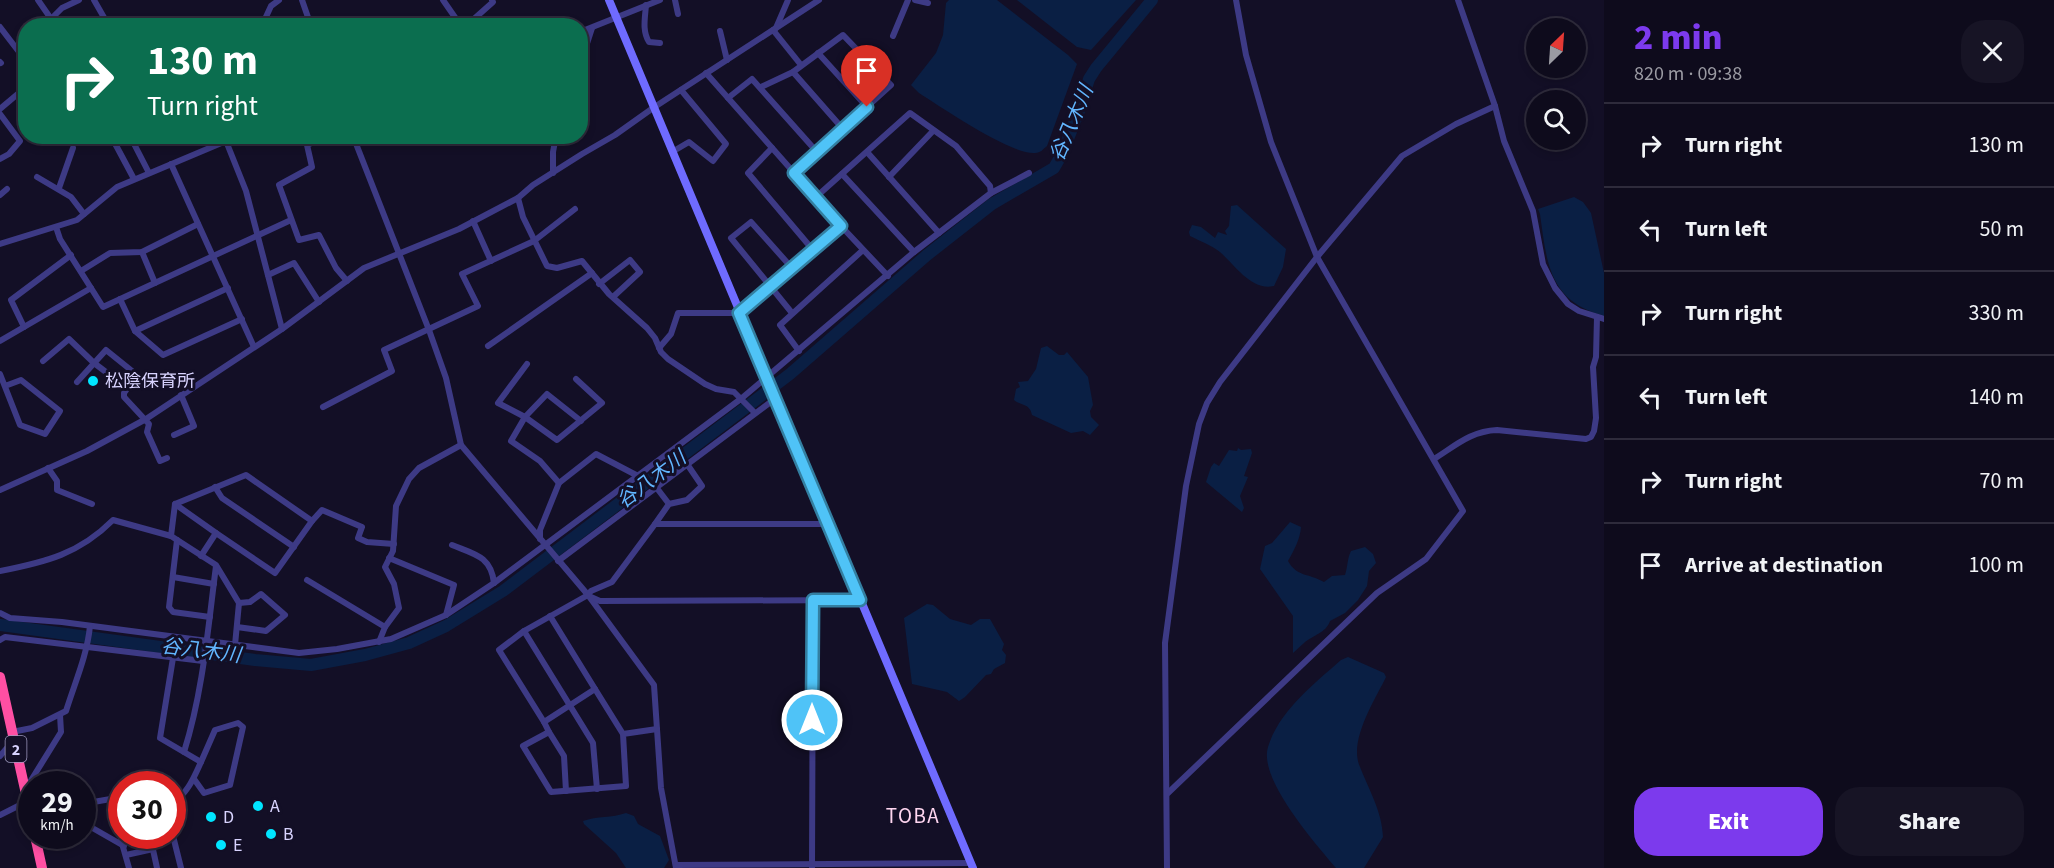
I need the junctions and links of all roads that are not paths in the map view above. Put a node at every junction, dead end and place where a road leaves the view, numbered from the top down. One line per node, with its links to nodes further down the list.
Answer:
1 (38, 0): 21 (street)
2 (79, 0): 22 (street)
3 (94, 0): 23 (street)
4 (279, 0): 24 (street)
5 (302, 0): 25 (street)
6 (443, 0): 26 (street)
7 (492, 0): 27 (street)
8 (609, 0): 20 (street)
9 (660, 0): 18 (street)
10 (675, 0): 19 (street)
11 (788, 0): 31 (street)
12 (819, 0): 31 (street)
13 (908, 0): 33 (street)
14 (915, 0): 17 (street)
15 (1236, 0): 101 (street)
16 (1458, 0): 46 (street)
17 (928, 3)
18 (646, 4): 20 (street); 35 (street)
19 (678, 14)
20 (616, 17): 29 (street); 48 (street)
21 (50, 18)
22 (52, 18)
23 (105, 18)
24 (266, 18)
25 (308, 18)
26 (455, 18)
27 (475, 18)
28 (0, 27): 36 (street)
29 (592, 28): 30 (street); 34 (street)
30 (588, 29)
31 (774, 29): 38 (street); 39 (street)
32 (720, 31): 38 (street)
33 (893, 36)
34 (588, 40)
35 (660, 43)
36 (18, 51)
37 (818, 53): 39 (street); 47 (street); 47 (street)
38 (727, 60): 41 (street)
39 (801, 65): 40 (street)
40 (793, 72): 42 (street); 51 (street)
41 (706, 73): 43 (street); 45 (street)
42 (761, 87): 45 (street); 65 (street)
43 (681, 90): 48 (street); 64 (street)
44 (18, 94): 49 (street)
45 (728, 98): 63 (street)
46 (1495, 106): 101 (street); 119 (street)
47 (867, 107): 51 (street)
48 (653, 108): 64 (street); 70 (street)
49 (0, 109)
50 (0, 114): 53 (street)
51 (843, 129): 65 (street)
52 (933, 131): 66 (street); 75 (street); 79 (street)
53 (18, 138)
54 (18, 143): 67 (street)
55 (115, 144): 76 (street)
56 (134, 144): 69 (street)
57 (227, 144): 91 (street)
58 (309, 144): 85 (street)
59 (355, 144): 98 (street)
60 (554, 144): 70 (street)
61 (215, 145): 68 (street)
62 (73, 148): 77 (street)
63 (772, 148): 71 (street); 94 (street)
64 (672, 152): 117 (street)
65 (817, 152): 71 (street)
66 (867, 152): 73 (street); 75 (street)
67 (0, 159)
68 (171, 164): 69 (street); 87 (street)
69 (148, 173): 76 (street)
70 (553, 173): 82 (street)
71 (794, 173): 81 (street)
72 (1029, 173): 79 (street)
73 (842, 174): 81 (street); 97 (street)
74 (37, 177): 77 (street)
75 (890, 177): 90 (street)
76 (134, 179): 84 (street)
77 (59, 188): 84 (street)
78 (7, 189): 80 (street)
79 (991, 193): 90 (street)
80 (0, 195)
81 (816, 197): 88 (street)
82 (518, 198): 86 (street); 92 (street)
83 (575, 209): 92 (street)
84 (84, 214): 89 (street)
85 (291, 220): 91 (street); 108 (street)
86 (473, 222): 98 (street); 102 (street)
87 (198, 224): 96 (street); 100 (street)
88 (841, 226): 94 (street); 95 (street)
89 (56, 227): 93 (street); 99 (street)
90 (939, 232): 97 (street)
91 (257, 236): 100 (street); 106 (street)
92 (534, 241): 102 (street); 105 (street)
93 (0, 244)
94 (813, 250): 103 (street)
95 (863, 250): 107 (street); 118 (street)
96 (142, 252): 104 (street); 109 (street)
97 (914, 252): 107 (street)
98 (399, 253): 108 (street); 123 (street)
99 (71, 255): 104 (street); 121 (street)
100 (213, 256): 109 (street); 113 (street)
101 (1317, 257): 150 (street); 217 (street)
102 (491, 261): 123 (street)
103 (792, 268): 111 (street); 111 (street)
104 (81, 271): 112 (street)
105 (592, 273): 110 (street); 126 (street)
106 (268, 275): 116 (street); 122 (street)
107 (888, 276): 129 (street)
108 (347, 281): 116 (street)
109 (155, 283): 115 (street)
110 (600, 284): 114 (street); 114 (street)
111 (770, 286): 117 (street); 118 (street)
112 (91, 288): 115 (street); 121 (street)
113 (228, 288): 120 (street); 124 (street)
114 (612, 297): 128 (street)
115 (120, 299): 124 (street)
116 (319, 302): 122 (street)
117 (739, 313): 128 (street); 134 (street)
118 (792, 313): 129 (street)
119 (1600, 318): 150 (street)
120 (242, 319): 124 (street); 127 (street)
121 (24, 327): 125 (street)
122 (282, 329): 127 (street)
123 (429, 330): 142 (street); 148 (street)
124 (135, 331)
125 (0, 341)
126 (488, 346)
127 (254, 347): 139 (street)
128 (659, 348): 140 (street)
129 (799, 351): 134 (street)
130 (43, 361): 131 (street)
131 (94, 363): 136 (street); 138 (street); 138 (street)
132 (527, 364): 144 (street)
133 (0, 374): 137 (street)
134 (766, 378): 140 (street); 141 (street)
135 (576, 380): 146 (street)
136 (77, 382)
137 (5, 386): 137 (street)
138 (127, 388): 145 (street)
139 (181, 395): 145 (street); 147 (street)
140 (742, 398): 143 (street); 153 (street)
141 (776, 398): 143 (street); 163 (street)
142 (323, 407)
143 (755, 413): 151 (street)
144 (525, 417): 146 (street); 146 (street); 154 (street)
145 (146, 419): 149 (street); 152 (street)
146 (581, 421)
147 (174, 435)
148 (461, 445): 167 (street); 168 (street)
149 (167, 458)
150 (1434, 459): 217 (street)
151 (687, 464): 156 (street); 160 (street)
152 (48, 468): 157 (street); 158 (street)
153 (638, 476): 154 (street); 167 (street)
154 (559, 483): 167 (street)
155 (215, 487): 159 (street); 161 (street); 170 (street)
156 (656, 488): 160 (street); 173 (street)
157 (0, 490)
158 (92, 504)
159 (176, 504): 164 (street); 165 (street)
160 (669, 504): 162 (street)
161 (312, 521): 168 (street); 170 (street)
162 (655, 524): 163 (street); 180 (street)
163 (827, 524): 182 (street)
164 (216, 533): 170 (street); 171 (street)
165 (171, 536): 166 (street); 175 (street)
166 (177, 540): 171 (street); 176 (street)
167 (542, 542): 173 (street); 178 (street)
168 (394, 544): 172 (street)
169 (452, 545): 178 (street)
170 (294, 547)
171 (201, 556): 174 (street)
172 (389, 558): 185 (street); 190 (street)
173 (558, 561): 180 (street)
174 (216, 565): 179 (street); 183 (street)
175 (0, 571)
176 (172, 577): 179 (street); 187 (street)
177 (307, 580): 190 (street)
178 (494, 583): 185 (street)
179 (214, 584): 187 (street)
180 (588, 595): 181 (street); 186 (street); 204 (street)
181 (813, 600): 182 (street); 226 (street)
182 (860, 600): 227 (street)
183 (239, 603): 189 (street); 189 (street)
184 (0, 613): 188 (street)
185 (446, 615): 194 (street)
186 (550, 616): 191 (street); 200 (street)
187 (210, 617): 193 (street)
188 (90, 626): 193 (street); 196 (street)
189 (237, 627): 195 (street)
190 (385, 627): 194 (street)
191 (524, 631): 201 (street); 203 (street)
192 (0, 640): 196 (street)
193 (206, 642): 195 (street); 198 (street)
194 (379, 642): 195 (street)
195 (235, 645)
196 (88, 647): 197 (street); 202 (street)
197 (173, 658): 198 (street); 208 (street)
198 (203, 662): 208 (street)
199 (0, 677): 207 (highway, 2)
200 (595, 689): 201 (street); 206 (street)
201 (570, 706): 203 (street); 214 (street)
202 (60, 715): 207 (street); 212 (street)
203 (544, 722): 205 (street)
204 (657, 729): 206 (street); 225 (street)
205 (549, 732): 216 (street); 216 (street)
206 (623, 734): 214 (street)
207 (13, 736): 209 (street); 211 (highway, 2)
208 (184, 752): 210 (street)
209 (0, 756)
210 (201, 762): 213 (street); 213 (street)
211 (20, 771)
212 (37, 771)
213 (194, 779): 215 (street)
214 (597, 789): 216 (street)
215 (186, 790)
216 (566, 791)
217 (1168, 792): 232 (street)
218 (18, 806): 219 (street)
219 (0, 815)
220 (96, 829): 224 (street)
221 (38, 849): 228 (highway)
222 (153, 849): 224 (street); 230 (street)
223 (176, 849): 231 (street)
224 (126, 855): 229 (street)
225 (676, 866): 226 (street)
226 (812, 866): 227 (street)
227 (971, 866)
228 (42, 868)
229 (129, 868)
230 (157, 868)
231 (181, 868)
232 (1167, 868)

